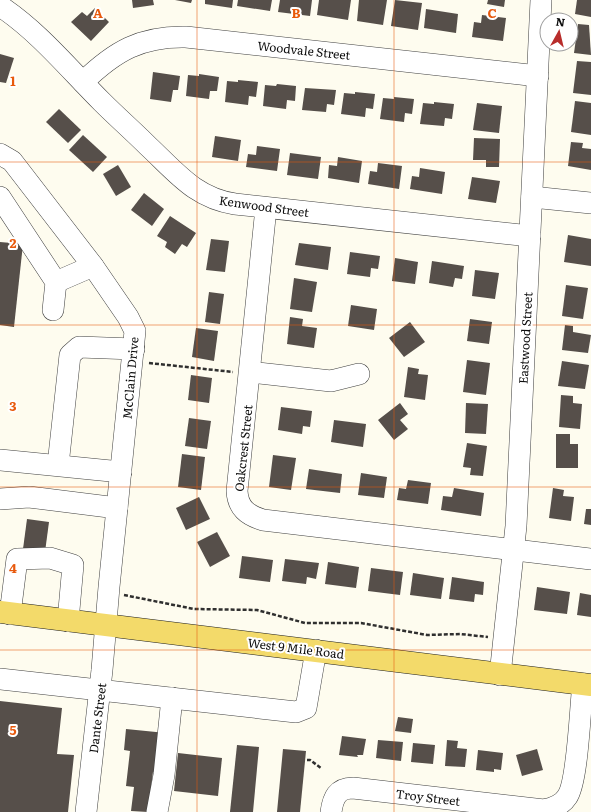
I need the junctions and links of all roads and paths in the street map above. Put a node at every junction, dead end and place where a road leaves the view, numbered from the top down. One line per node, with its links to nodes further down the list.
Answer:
1 (542, 0): 3 (street, Eastwood Street)
2 (11, 6): 4 (street, Kenwood Street)
3 (538, 76): 4 (street, Woodvale Street); 7 (street, Eastwood Street)
4 (83, 82): 10 (street, Kenwood Street)
5 (0, 154): 6 (street, McClain Drive)
6 (32, 186): 8 (street); 12 (street, McClain Drive)
7 (532, 197): 9 (street); 11 (street, Eastwood Street)
8 (3, 200): 13 (street)
9 (591, 203)
10 (266, 208): 11 (street, Kenwood Street); 17 (street, Oakcrest Street)
11 (530, 236): 24 (street, Eastwood Street)
12 (93, 266): 13 (street); 15 (street, McClain Drive)
13 (56, 282): 14 (street)
14 (53, 310)
15 (134, 348): 20 (street); 21 (street, McClain Drive)
16 (148, 363): 17 (path)
17 (245, 372): 18 (street); 24 (street, Oakcrest Street)
18 (359, 374)
19 (0, 460): 20 (street)
20 (58, 465): 21 (street)
21 (121, 472): 23 (street, McClain Drive)
22 (0, 499): 23 (street)
23 (117, 508): 29 (street, McClain Drive)
24 (513, 549): 25 (street, Oakcrest Street); 32 (street, Eastwood Street)
25 (591, 558)
26 (118, 594): 30 (path)
27 (5, 613): 28 (main road, West 9 Mile Road); 28 (street)
28 (68, 621): 29 (main road, West 9 Mile Road)
29 (106, 625): 31 (main road, West 9 Mile Road); 35 (street, Dante Street)
30 (494, 638)
31 (316, 650): 32 (main road, West 9 Mile Road); 36 (street)
32 (500, 675): 34 (main road, West 9 Mile Road)
33 (0, 679): 35 (street)
34 (587, 685): 41 (street, Troy Street)
35 (100, 689): 36 (street); 39 (street, Dante Street)
36 (172, 698): 40 (street)
37 (307, 760): 38 (path)
38 (321, 768)
39 (86, 812)
40 (157, 812)
41 (331, 812)

